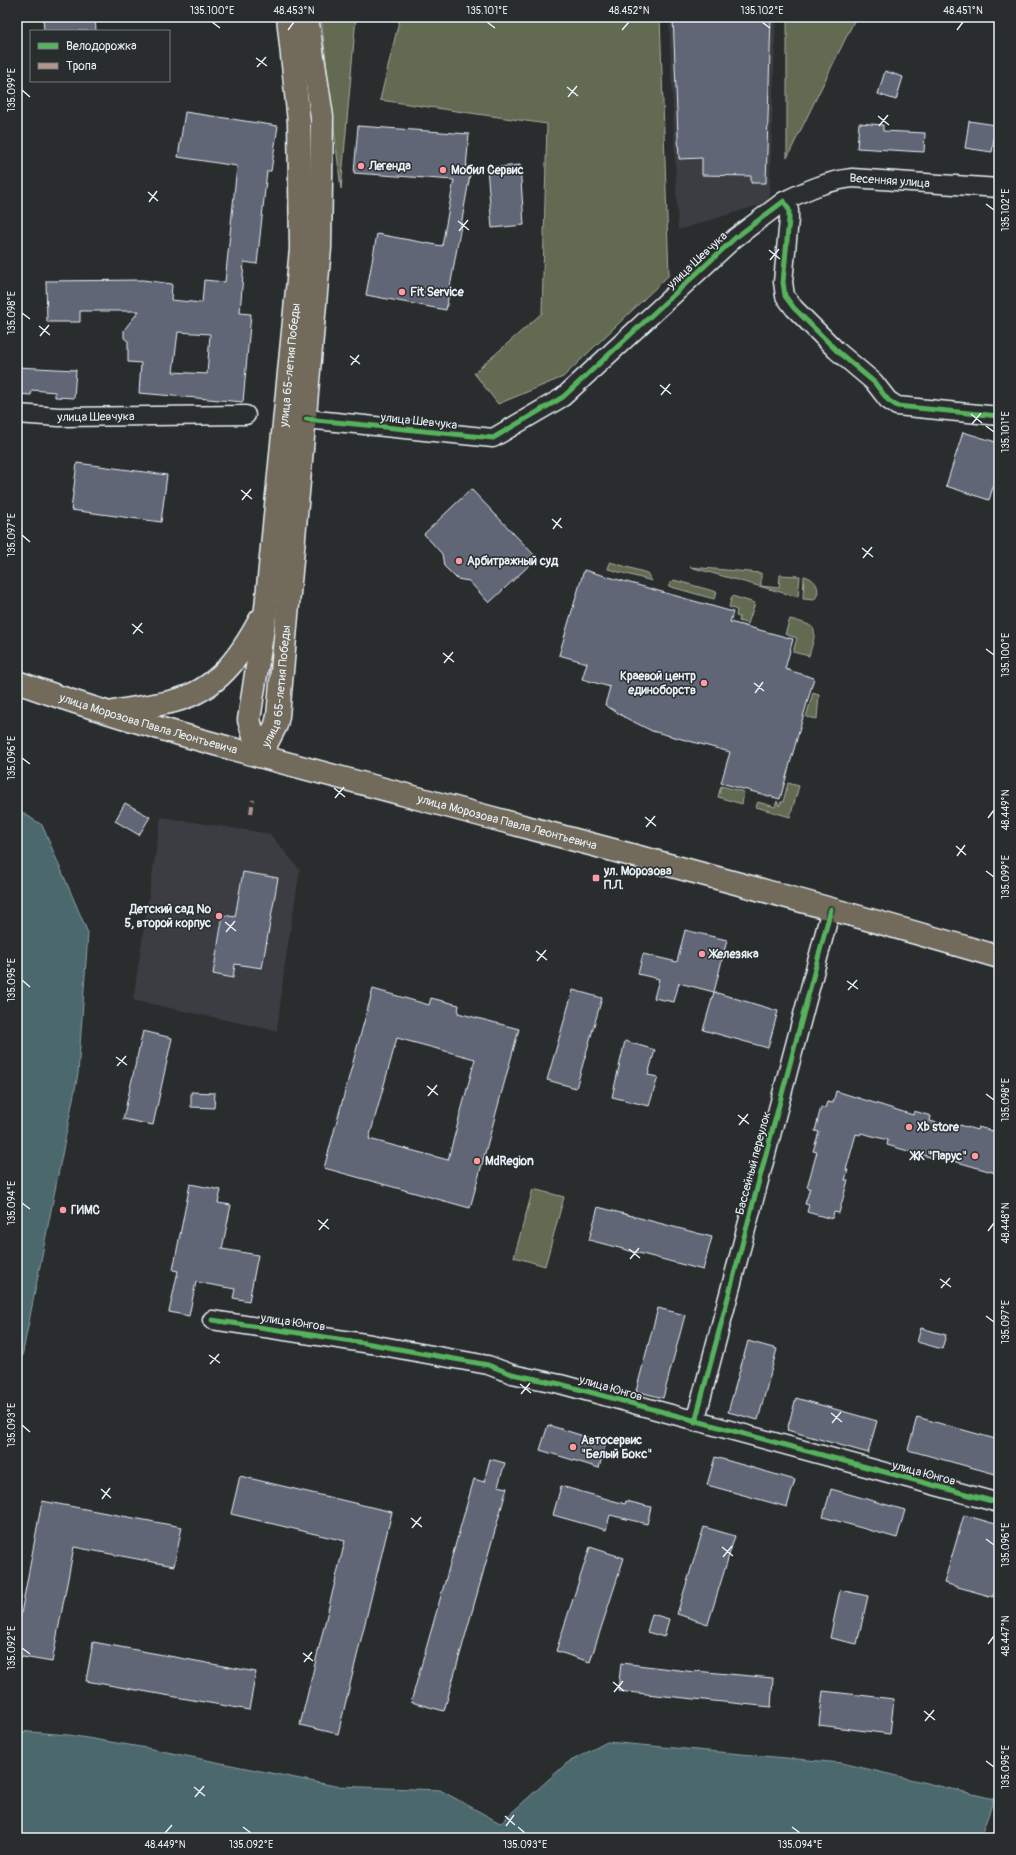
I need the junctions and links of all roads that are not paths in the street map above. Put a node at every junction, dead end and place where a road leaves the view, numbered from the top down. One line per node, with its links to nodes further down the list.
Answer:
1 (288, 17): 9 (main road, улица 65-летия Победы)
2 (307, 17): 8 (main road, улица 65-летия Победы)
3 (999, 188): 4 (street, Весенняя улица)
4 (784, 201): 7 (street); 8 (street, улица Шевчука)
5 (17, 414): 6 (street, улица Шевчука)
6 (246, 415)
7 (999, 416)
8 (306, 419): 12 (main road, улица 65-летия Победы)
9 (266, 608): 11 (main road); 12 (main road, улица 65-летия Победы)
10 (17, 682): 11 (main road, улица Морозова Павла Леонтьевича)
11 (108, 713): 12 (main road, улица Морозова Павла Леонтьевича)
12 (260, 756): 13 (main road, улица Морозова Павла Леонтьевича)
13 (830, 909): 14 (main road, улица Морозова Павла Леонтьевича); 16 (street, Бассейный переулок)
14 (999, 957)
15 (212, 1320): 16 (street, улица Юнгов)
16 (695, 1422): 17 (street, улица Юнгов)
17 (999, 1503)

